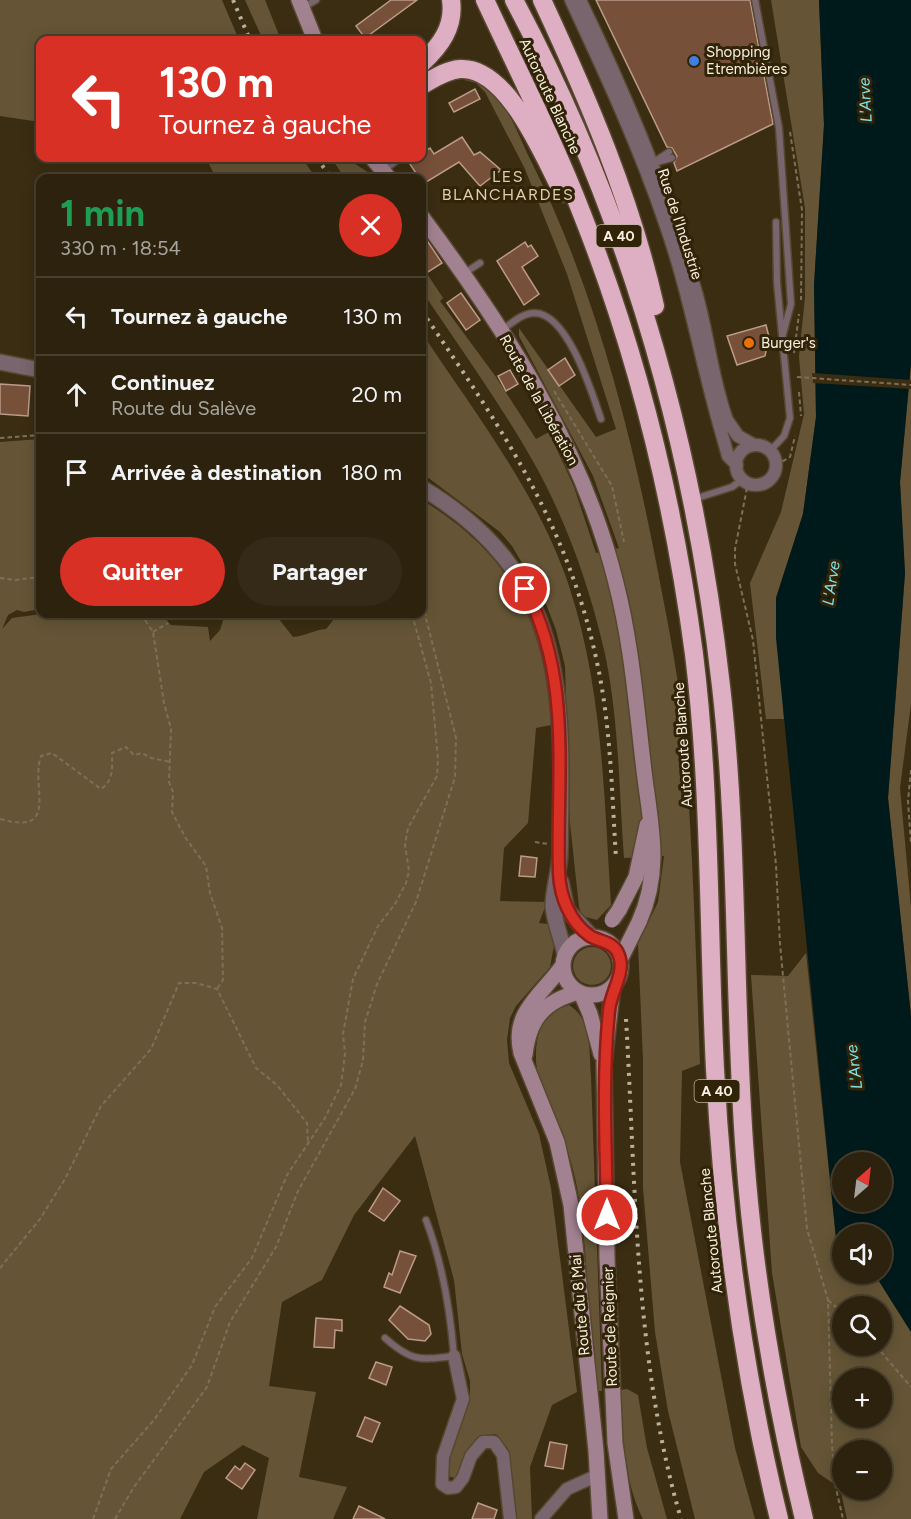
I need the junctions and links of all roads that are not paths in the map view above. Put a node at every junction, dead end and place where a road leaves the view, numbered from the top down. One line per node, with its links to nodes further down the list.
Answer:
1 (316, 0): 10 (lane)
2 (451, 0): 13 (highway)
3 (477, 0): 12 (highway)
4 (485, 0): 12 (highway, Autoroute Blanche / A 40)
5 (514, 0): 32 (highway, Autoroute Blanche / A 40)
6 (542, 0): 32 (highway)
7 (571, 0): 16 (street, Rue de l'Industrie)
8 (580, 0): 16 (street, Rue de l'Industrie)
9 (755, 0): 23 (lane)
10 (300, 4): 11 (main road)
11 (313, 36)
12 (508, 49): 19 (highway, Autoroute Blanche / A 40)
13 (426, 58)
14 (426, 83): 19 (highway)
15 (671, 155): 16 (lane)
16 (649, 165): 27 (street, Rue de l'Industrie); 29 (street, Rue de l'Industrie)
17 (776, 222): 23 (lane)
18 (426, 223): 21 (main road, Route de la Libération)
19 (600, 260): 50 (highway, Autoroute Blanche / A 40)
20 (480, 263): 21 (lane)
21 (462, 275): 22 (main road, Route de la Libération)
22 (500, 331): 26 (lane); 33 (main road, Route de la Libération)
23 (782, 338): 28 (lane)
24 (0, 362): 25 (street)
25 (36, 369)
26 (601, 419)
27 (754, 445): 28 (street, Rue de l'Industrie); 29 (street)
28 (770, 451): 30 (street)
29 (737, 465): 30 (street, Rue de l'Industrie)
30 (745, 480): 32 (lane)
31 (426, 491): 34 (street)
32 (692, 492): 51 (highway, Autoroute Blanche / A 40)
33 (649, 815): 35 (main road, Route de la Libération, bridge); 36 (main road, Route de la Libération, bridge)
34 (559, 873): 35 (street); 37 (street)
35 (593, 937): 36 (main road); 37 (main road)
36 (617, 953): 38 (main road)
37 (564, 960): 39 (main road); 40 (main road, Route du 8 Mai)
38 (615, 985): 39 (main road); 41 (main road, Route de Reignier)
39 (580, 993): 40 (main road); 41 (main road, Route de Reignier)
40 (525, 1061): 45 (main road, Route du 8 Mai)
41 (604, 1063): 49 (main road, Route de Reignier)
42 (426, 1220): 44 (lane)
43 (385, 1338): 44 (lane)
44 (454, 1356): 46 (street)
45 (598, 1475): 47 (street); 48 (main road, Route du 8 Mai)
46 (510, 1519)
47 (541, 1519)
48 (600, 1519)
49 (626, 1519)
50 (779, 1519)
51 (804, 1519)

